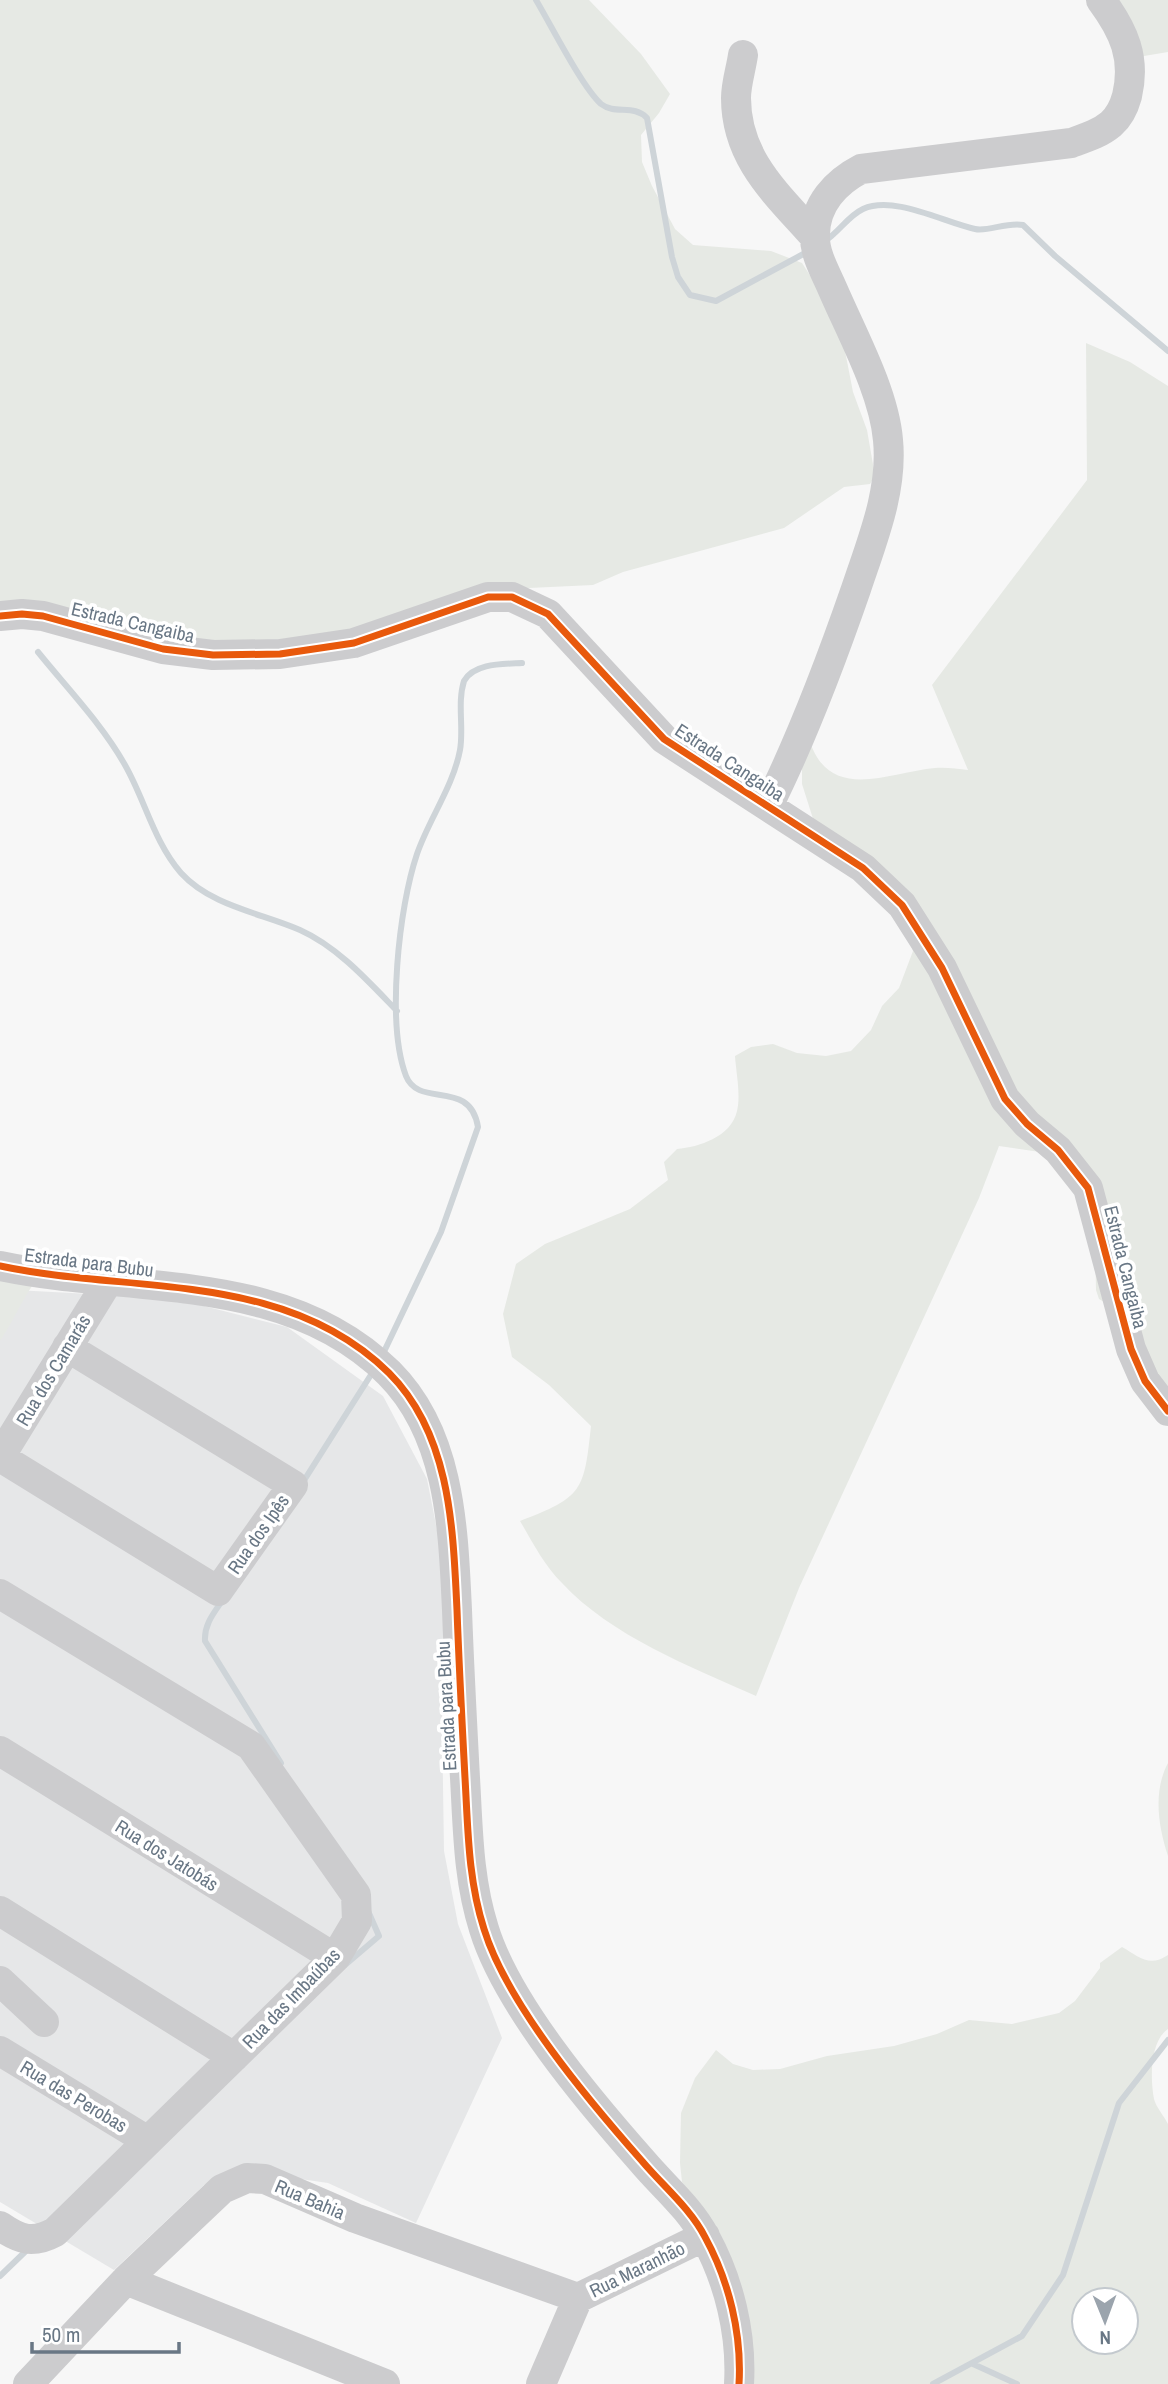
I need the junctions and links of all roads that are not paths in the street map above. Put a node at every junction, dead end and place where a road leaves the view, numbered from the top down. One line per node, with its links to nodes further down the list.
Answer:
1 (1101, 0): 3 (street)
2 (743, 55): 3 (street)
3 (814, 236): 5 (street)
4 (0, 616): 5 (street, Estrada Cangaiba)
5 (768, 806): 9 (street, Estrada Cangaiba)
6 (0, 1266): 7 (street, Estrada para Bubu)
7 (107, 1283): 8 (street, Rua dos Camarás); 21 (street, Estrada para Bubu)
8 (67, 1347): 10 (street, Rua dos Camarás); 10 (street, Rua dos Ipês)
9 (1168, 1411)
10 (0, 1457)
11 (0, 1594): 14 (street, Rua das Imbaúbas)
12 (0, 1751): 14 (street, Rua dos Jatobás)
13 (0, 1911): 18 (street)
14 (335, 1958): 18 (street, Rua das Imbaúbas)
15 (0, 1981): 16 (street)
16 (44, 2022)
17 (0, 2051): 19 (street, Rua das Perobas)
18 (234, 2056): 19 (street, Rua das Imbaúbas)
19 (148, 2141): 20 (street, Rua das Imbaúbas)
20 (0, 2226)
21 (705, 2236): 23 (street, Rua Maranhão); 27 (street, Estrada para Bubu)
22 (126, 2280): 23 (street, Rua Bahia); 24 (street, Rua Bahia); 25 (street)
23 (578, 2298): 26 (street, Rua Maranhão)
24 (28, 2384)
25 (385, 2384)
26 (541, 2384)
27 (739, 2384)

